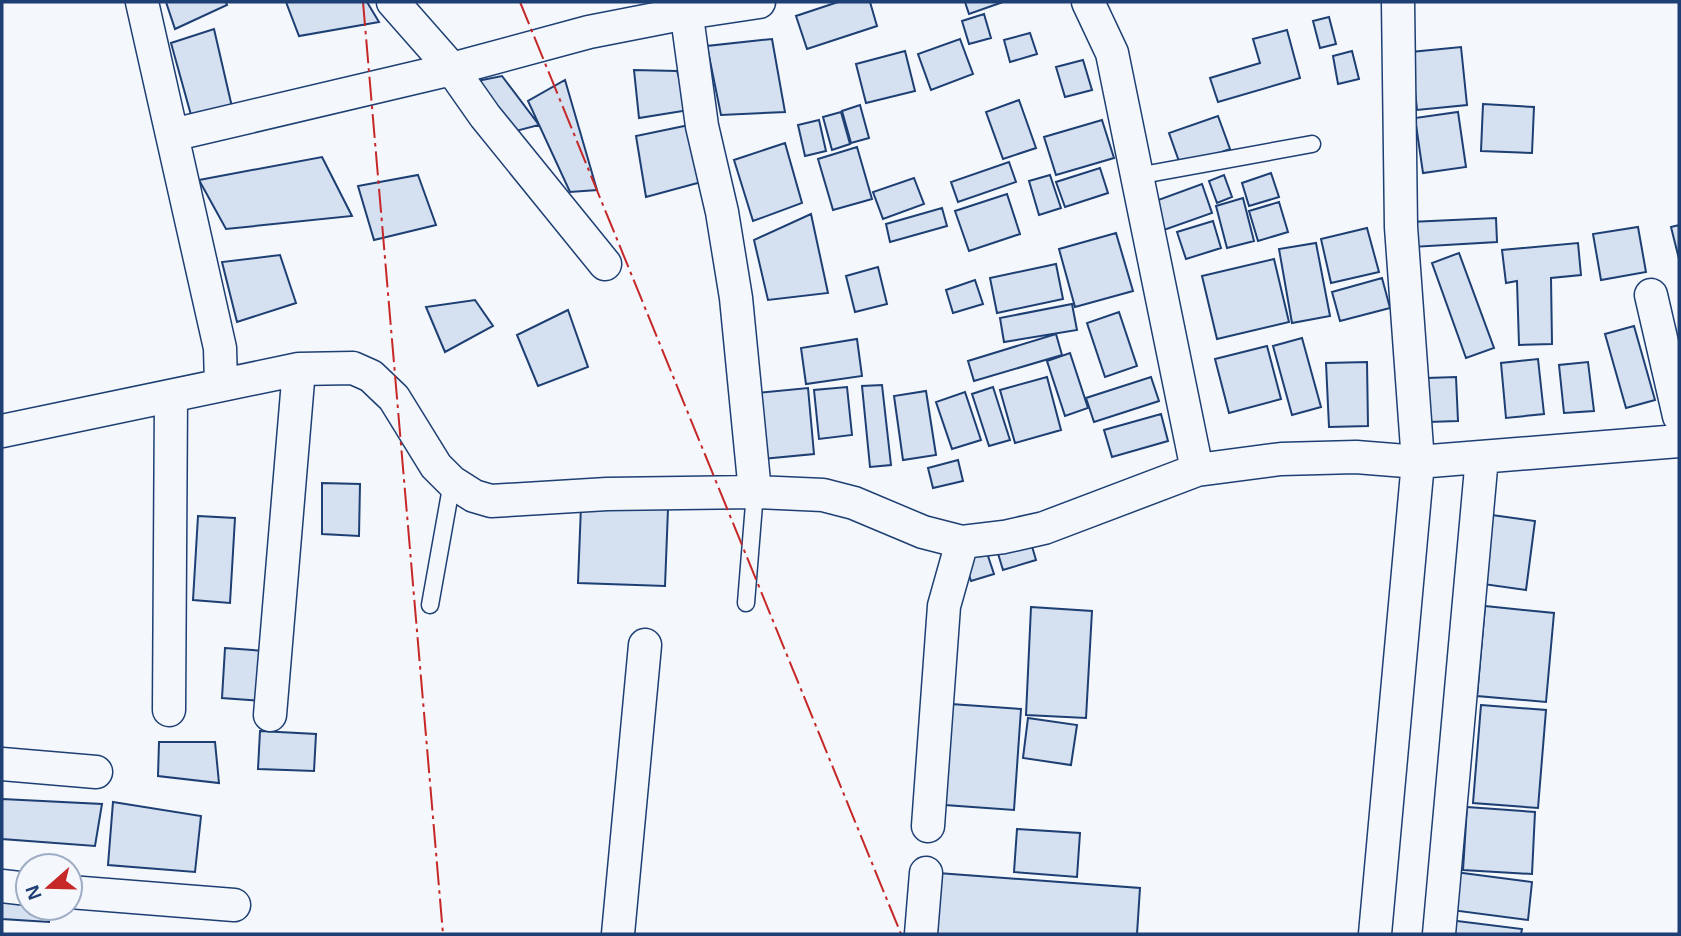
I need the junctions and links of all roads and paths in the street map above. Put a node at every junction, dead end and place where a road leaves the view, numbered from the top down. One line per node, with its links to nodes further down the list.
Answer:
1 (142, 2): 8 (street)
2 (393, 2): 7 (street)
3 (759, 2): 6 (street)
4 (1088, 2): 10 (street)
5 (1398, 2): 20 (street)
6 (686, 7): 7 (street); 23 (street)
7 (452, 69): 8 (street); 11 (street)
8 (172, 135): 14 (street)
9 (1312, 144): 10 (lane)
10 (1137, 176): 21 (street)
11 (605, 264)
12 (1651, 295): 16 (street)
13 (299, 369): 14 (street); 22 (street); 29 (street)
14 (221, 384): 15 (street)
15 (171, 397): 17 (street); 28 (street)
16 (1679, 416)
17 (2, 431)
18 (1679, 441): 19 (street)
19 (1482, 457): 20 (street); 39 (street)
20 (1418, 462): 21 (street); 38 (street)
21 (1197, 470): 24 (street)
22 (452, 482): 23 (street); 26 (lane)
23 (755, 492): 24 (street); 25 (lane)
24 (959, 555): 32 (street)
25 (746, 604)
26 (429, 605)
27 (645, 645): 36 (street)
28 (169, 710)
29 (270, 715)
30 (2, 764): 31 (street)
31 (96, 772)
32 (928, 826)
33 (926, 873): 37 (street)
34 (84, 893): 35 (street)
35 (234, 905)
36 (618, 934)
37 (921, 934)
38 (1375, 934)
39 (1439, 934)

